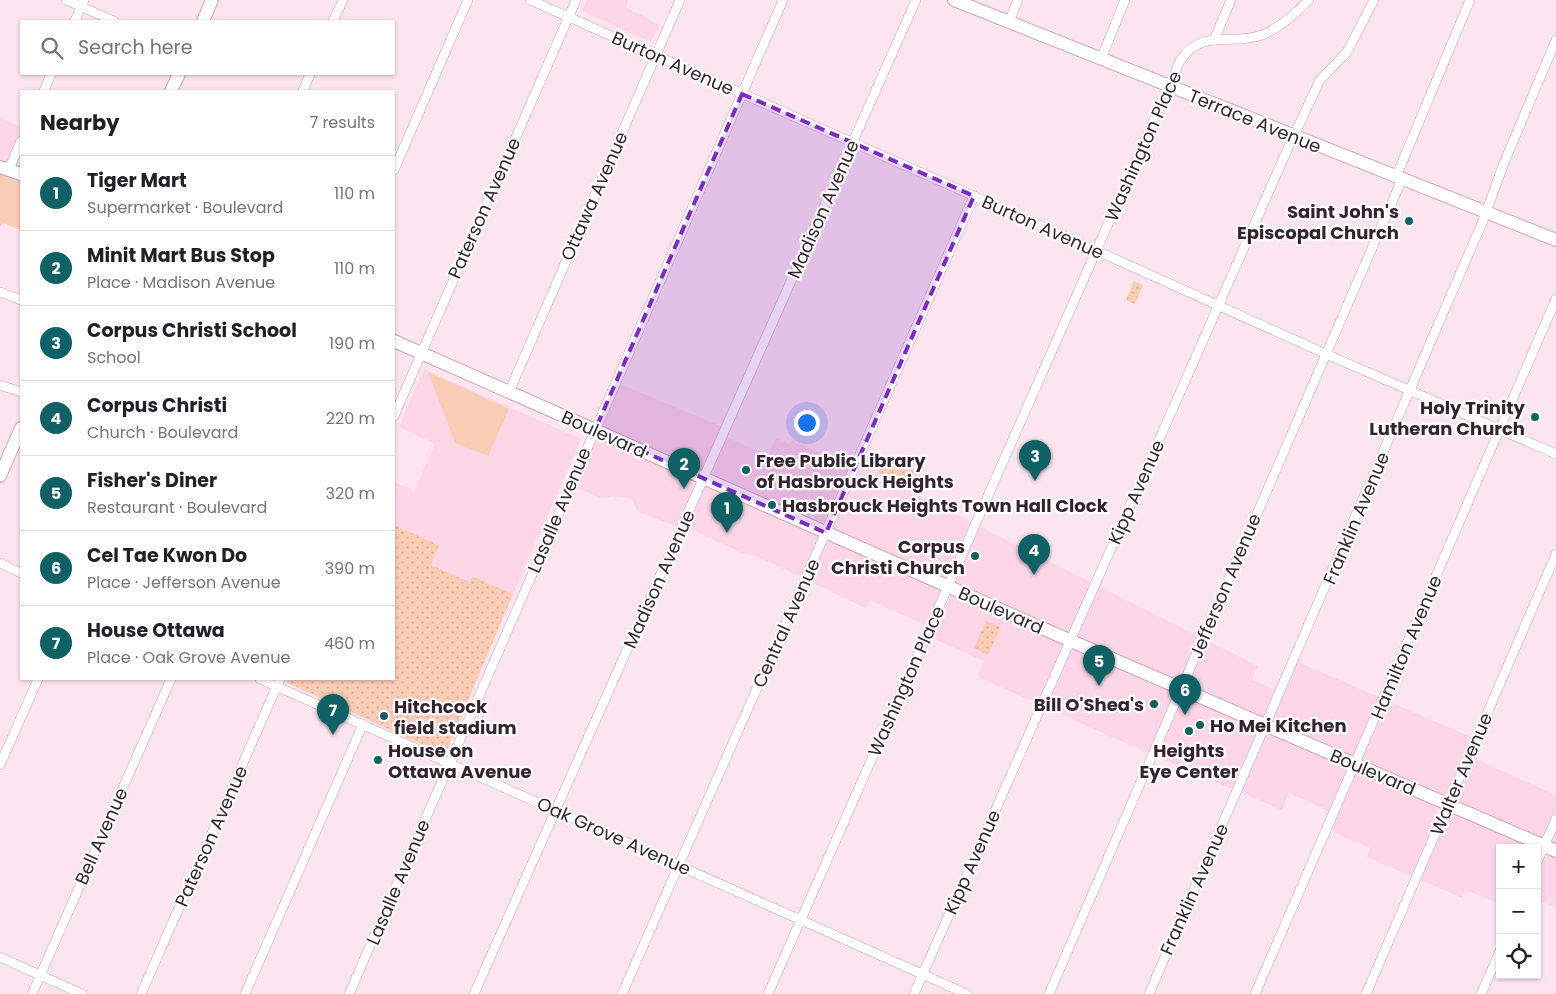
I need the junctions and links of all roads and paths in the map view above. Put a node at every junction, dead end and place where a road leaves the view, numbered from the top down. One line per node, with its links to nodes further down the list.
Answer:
1 (66, 0): 17 (street)
2 (212, 0): 21 (street)
3 (343, 0): 22 (street)
4 (468, 0): 40 (street)
5 (530, 0): 18 (street, Burton Avenue)
6 (576, 0): 18 (street, Paterson Avenue)
7 (680, 0): 26 (street, Ottawa Avenue)
8 (783, 0): 35 (street, Lasalle Avenue)
9 (916, 0): 38 (street, Madison Avenue)
10 (954, 0): 23 (street, Terrace Avenue)
11 (1018, 0): 23 (street)
12 (1125, 0): 27 (street)
13 (1231, 0): 24 (street)
14 (1309, 0): 24 (street, Washington Place)
15 (1374, 0): 36 (street, Kipp Avenue)
16 (1470, 0): 42 (street, Jefferson Avenue)
17 (83, 4): 19 (street); 20 (street)
18 (568, 17): 26 (street, Burton Avenue); 52 (street, Paterson Avenue)
19 (75, 20)
20 (112, 20)
21 (203, 20)
22 (334, 20)
23 (1009, 22): 27 (street, Terrace Avenue)
24 (1214, 40): 31 (street, Washington Place)
25 (1556, 40): 44 (street, Franklin Avenue)
26 (656, 56): 35 (street, Burton Avenue); 57 (street, Ottawa Avenue)
27 (1101, 58): 31 (street, Terrace Avenue)
28 (52, 75): 32 (street)
29 (179, 75): 33 (street)
30 (310, 75): 34 (street)
31 (1169, 87): 36 (street, Terrace Avenue); 46 (street, Washington Place)
32 (44, 90)
33 (172, 90)
34 (303, 90)
35 (742, 94): 38 (street, Burton Avenue); 60 (street, Lasalle Avenue)
36 (1294, 136): 42 (street, Terrace Avenue); 50 (street, Kipp Avenue)
37 (20, 143): 39 (street)
38 (852, 143): 43 (street, Burton Avenue); 64 (street, Madison Avenue)
39 (4, 168): 41 (street)
40 (395, 168)
41 (20, 174)
42 (1399, 178): 44 (street, Terrace Avenue); 53 (street, Jefferson Avenue)
43 (974, 196): 46 (street, Burton Avenue); 65 (street, Central Avenue)
44 (1486, 212): 45 (street, Terrace Avenue); 55 (street, Franklin Avenue)
45 (1556, 240)
46 (1097, 251): 50 (street, Burton Avenue); 69 (street, Washington Place)
47 (0, 292): 49 (street)
48 (1556, 299): 61 (street, Hamilton Avenue)
49 (20, 300)
50 (1221, 300): 53 (street, Burton Avenue); 70 (street, Kipp Avenue)
51 (395, 341): 52 (street, Boulevard)
52 (421, 353): 57 (street, Boulevard); 58 (street, Paterson Avenue)
53 (1326, 354): 55 (street, Burton Avenue); 75 (street, Jefferson Avenue)
54 (0, 385): 56 (street)
55 (1410, 390): 61 (street, Burton Avenue); 77 (street, Franklin Avenue)
56 (20, 392)
57 (509, 392): 60 (street, Boulevard)
58 (395, 414)
59 (20, 430): 63 (street)
60 (595, 430): 64 (street, Boulevard); 78 (street, Lasalle Avenue)
61 (1500, 430): 62 (street, Burton Avenue); 79 (street, Hamilton Avenue)
62 (1556, 454)
63 (0, 476)
64 (704, 478): 65 (street, Boulevard); 82 (street, Madison Avenue)
65 (826, 532): 69 (street, Boulevard); 86 (street, Central Avenue)
66 (1556, 554): 81 (street, Walter Avenue)
67 (0, 563): 68 (street)
68 (20, 573)
69 (948, 586): 70 (street, Boulevard); 87 (street, Washington Place)
70 (1070, 641): 75 (street, Boulevard); 91 (street, Kipp Avenue)
71 (38, 680): 80 (street)
72 (171, 680): 90 (street, Bell Avenue)
73 (266, 680): 74 (street, Oak Grove Avenue)
74 (279, 682): 76 (street, Oak Grove Avenue); 94 (street, Paterson Avenue)
75 (1181, 689): 77 (street, Boulevard); 102 (street, Jefferson Avenue)
76 (363, 724): 78 (street, Oak Grove Avenue); 95 (street)
77 (1266, 725): 79 (street, Boulevard); 103 (street, Franklin Avenue)
78 (450, 763): 82 (street, Oak Grove Avenue); 96 (street, Lasalle Avenue)
79 (1355, 764): 81 (street, Boulevard); 104 (street, Hamilton Avenue)
80 (0, 765)
81 (1448, 804): 84 (street, Boulevard); 105 (street, Walter Avenue)
82 (555, 810): 86 (street, Oak Grove Avenue); 97 (street, Madison Avenue)
83 (1556, 819): 84 (street)
84 (1550, 849): 85 (street)
85 (1541, 858)
86 (679, 865): 87 (street, Oak Grove Avenue); 98 (street, Central Avenue)
87 (801, 919): 91 (street, Oak Grove Avenue); 99 (street, Washington Place)
88 (0, 957): 90 (street)
89 (1496, 960): 106 (street)
90 (40, 975): 92 (street, Bell Avenue); 93 (street)
91 (922, 975): 100 (street, Kipp Avenue); 101 (street, Oak Grove Avenue)
92 (32, 994)
93 (82, 994)
94 (142, 994)
95 (245, 994)
96 (349, 994)
97 (474, 994)
98 (622, 994)
99 (768, 994)
100 (914, 994)
101 (967, 994)
102 (1049, 994)
103 (1149, 994)
104 (1255, 994)
105 (1366, 994)
106 (1481, 994)

